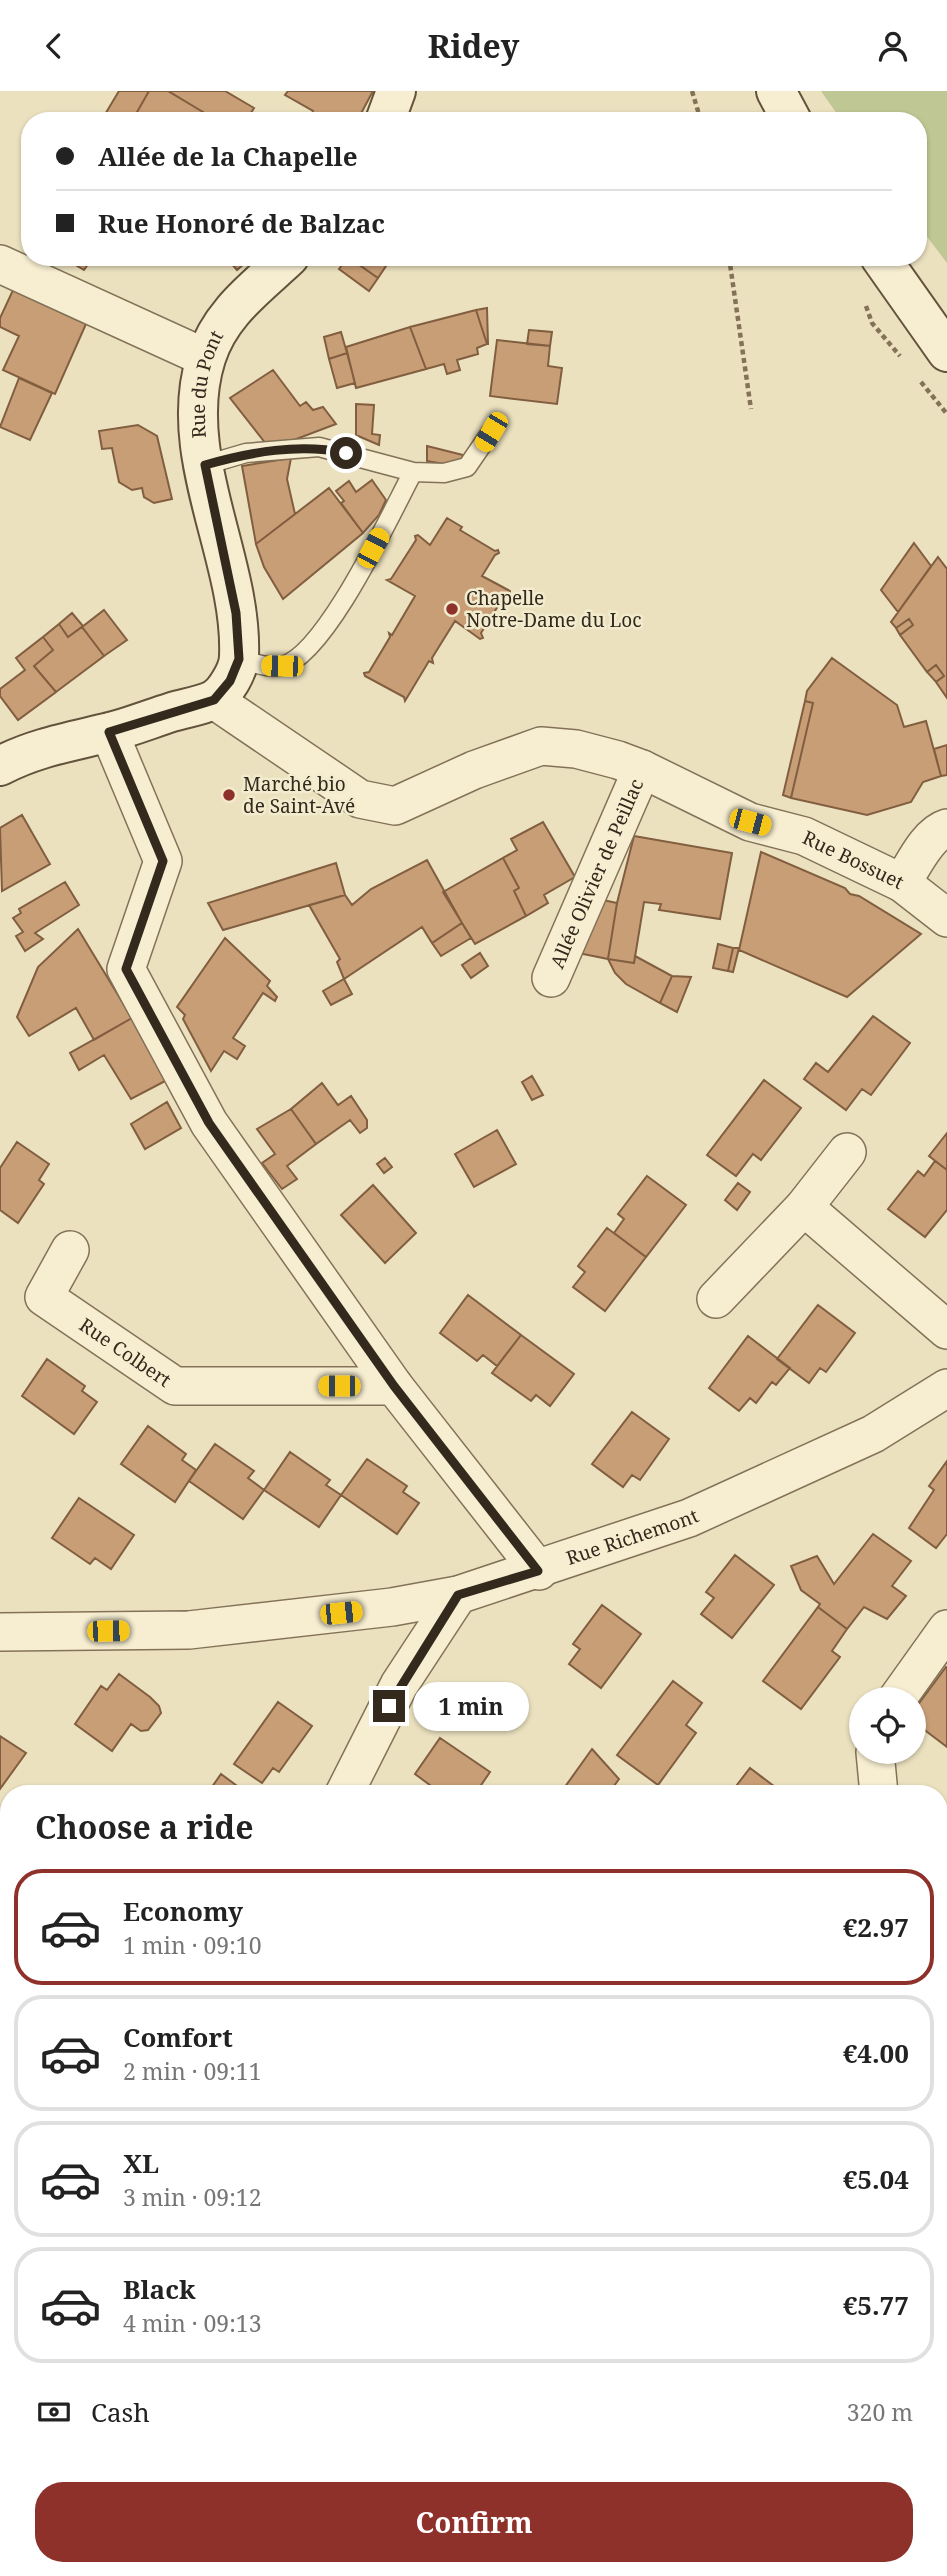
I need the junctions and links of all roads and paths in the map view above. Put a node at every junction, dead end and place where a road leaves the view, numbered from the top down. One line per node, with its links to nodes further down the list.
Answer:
1 (396, 91): 4 (main road)
2 (692, 91): 5 (path)
3 (776, 91): 6 (main road)
4 (388, 112)
5 (698, 112)
6 (787, 112)
7 (0, 264): 12 (street)
8 (279, 266): 12 (main road, Rue du Pont)
9 (730, 266): 13 (path)
10 (886, 266): 11 (main road)
11 (947, 352)
12 (206, 358): 15 (main road, Rue du Pont)
13 (751, 409)
14 (491, 432): 16 (lane)
15 (205, 465): 16 (lane); 17 (main road, Rue du Pont)
16 (413, 472): 17 (lane)
17 (239, 659): 18 (main road)
18 (214, 700): 19 (main road); 21 (street, Rue Bossuet)
19 (109, 732): 20 (main road); 31 (street)
20 (0, 766)
21 (642, 769): 23 (street, Rue Bossuet); 25 (street, Allée Olivier de Peillac)
22 (947, 828): 23 (street)
23 (902, 883): 24 (street, Rue Bossuet)
24 (947, 918)
25 (551, 978)
26 (847, 1152): 27 (street)
27 (804, 1207): 29 (street); 30 (street)
28 (70, 1250): 31 (street, Rue Colbert)
29 (716, 1299)
30 (947, 1330)
31 (394, 1386): 33 (street)
32 (947, 1388): 33 (street, Rue Richemont)
33 (538, 1571): 34 (street, Rue Richemont)
34 (458, 1595): 36 (street, Rue Richemont); 39 (street)
35 (947, 1629): 37 (street)
36 (0, 1632)
37 (906, 1687)
38 (876, 1764): 40 (street)
39 (353, 1785)
40 (878, 1785)

